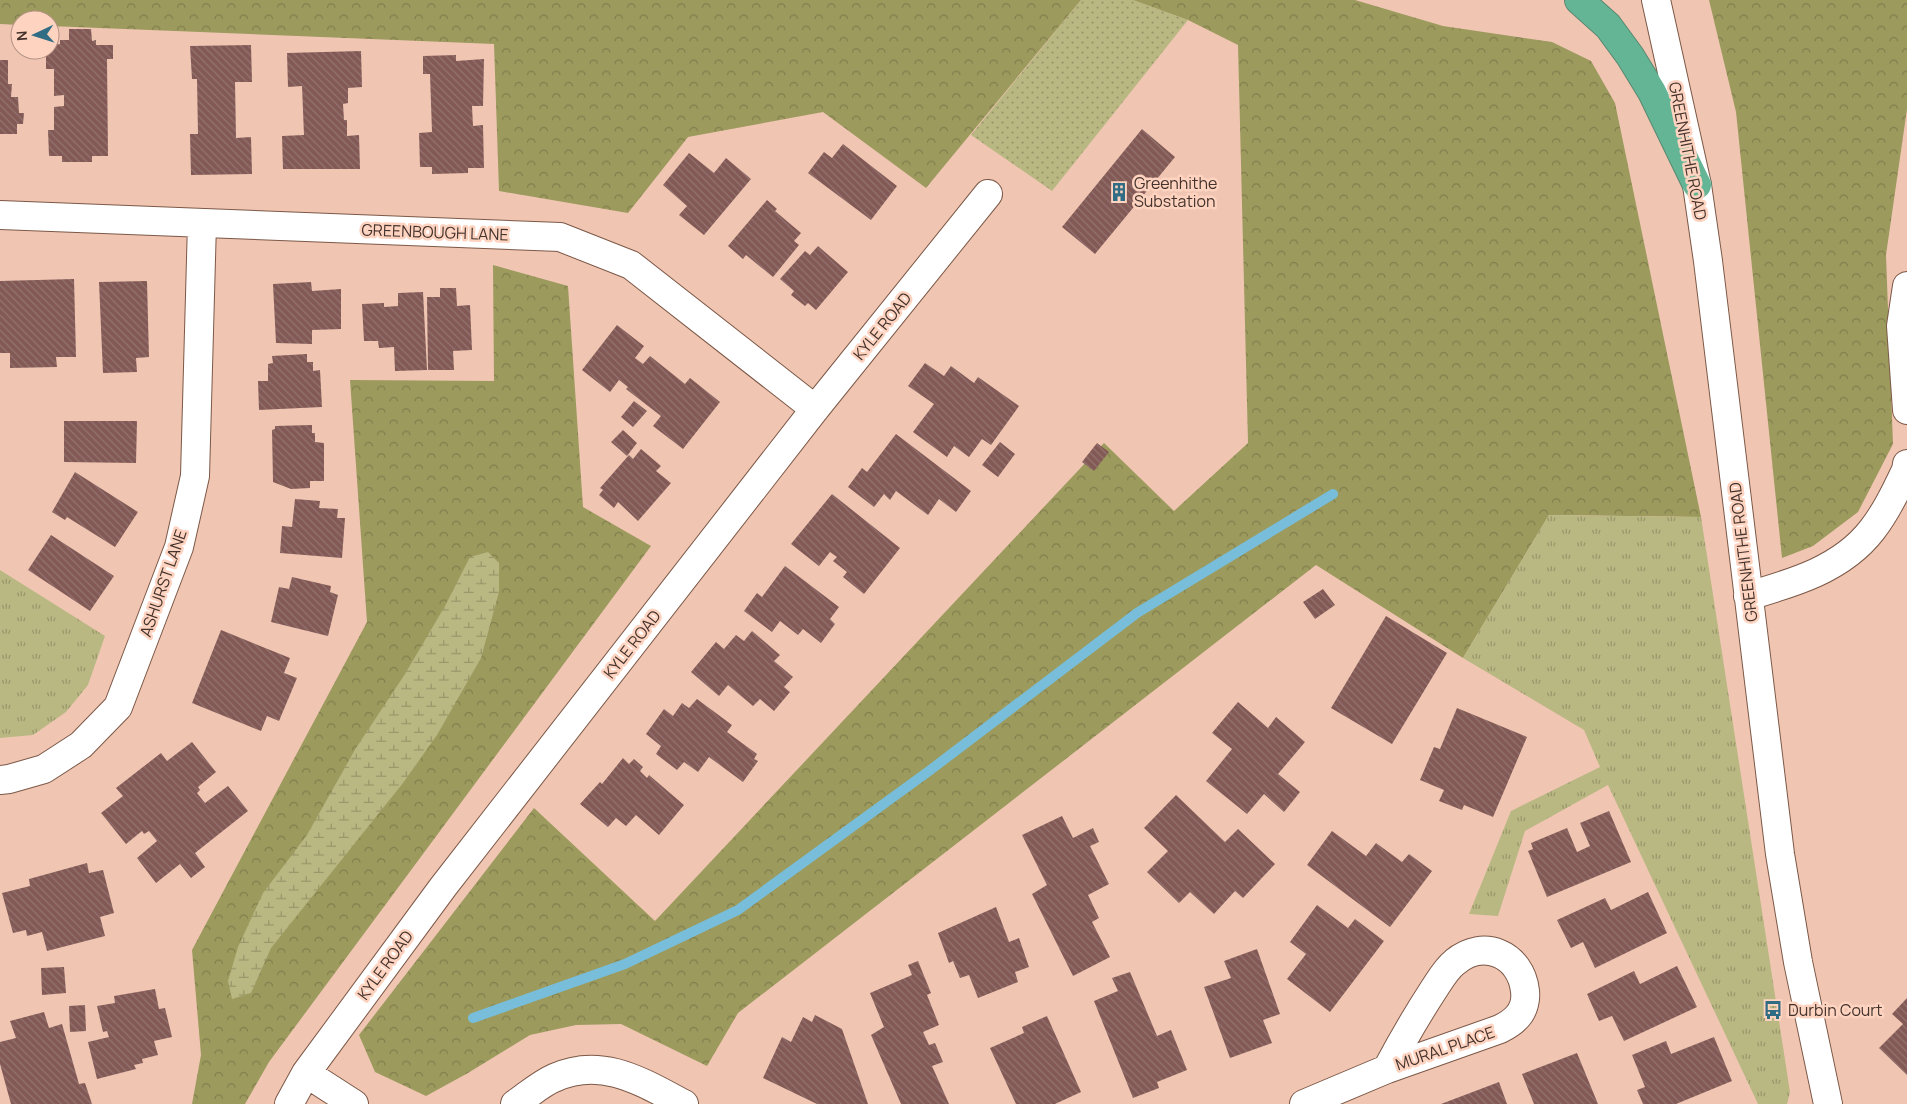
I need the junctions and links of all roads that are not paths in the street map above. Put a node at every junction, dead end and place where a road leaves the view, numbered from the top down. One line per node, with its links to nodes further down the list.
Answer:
1 (1579, 0): 3 (highway)
2 (1656, 0): 3 (street, GREENHITHE ROAD)
3 (1697, 185): 11 (street, GREENHITHE ROAD)
4 (988, 194): 8 (street, KYLE ROAD)
5 (0, 215): 6 (street, GREENBOUGH LANE)
6 (202, 223): 8 (street, GREENBOUGH LANE); 12 (street, ASHURST LANE)
7 (1907, 286): 9 (street)
8 (815, 409): 14 (street, KYLE ROAD)
9 (1907, 410)
10 (1907, 464): 11 (street)
11 (1748, 596): 20 (street, GREENHITHE ROAD)
12 (0, 780)
13 (1387, 1069): 13 (street, MURAL PLACE); 19 (street, MURAL PLACE)
14 (306, 1073): 15 (street, KYLE ROAD); 16 (street)
15 (288, 1104)
16 (354, 1104)
17 (515, 1104): 18 (street)
18 (684, 1104)
19 (1304, 1104)
20 (1828, 1104)

